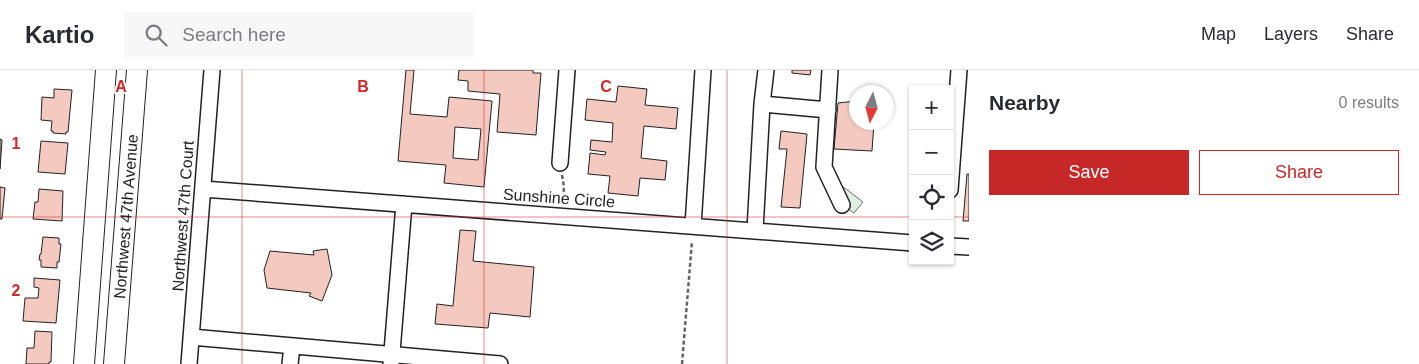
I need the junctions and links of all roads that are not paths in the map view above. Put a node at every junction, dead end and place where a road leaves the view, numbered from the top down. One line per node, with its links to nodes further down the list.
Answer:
1 (106, 70): 26 (main road, Northwest 47th Avenue)
2 (119, 70): 11 (main road)
3 (137, 70): 11 (main road, Northwest 47th Avenue)
4 (212, 70): 15 (street, Northwest 47th Court)
5 (566, 70): 13 (street)
6 (704, 70): 18 (street)
7 (766, 70): 10 (street)
8 (830, 70): 12 (street)
9 (959, 70): 14 (street)
10 (762, 104): 12 (street); 19 (street)
11 (134, 107): 27 (main road, Northwest 47th Avenue)
12 (828, 110): 17 (street)
13 (560, 163)
14 (951, 175)
15 (203, 189): 16 (street, Sunshine Circle); 23 (street, Northwest 47th Court)
16 (404, 204): 18 (street, Sunshine Circle); 25 (street)
17 (842, 205)
18 (693, 226): 19 (street, Sunshine Circle)
19 (755, 230): 20 (street, Sunshine Circle)
20 (909, 243)
21 (954, 246): 22 (street)
22 (969, 247)
23 (191, 337): 24 (street); 28 (street, Northwest 47th Court)
24 (292, 346): 25 (street); 29 (street)
25 (391, 359): 30 (street)
26 (84, 364)
27 (114, 364)
28 (189, 364)
29 (290, 364)
30 (493, 364)

